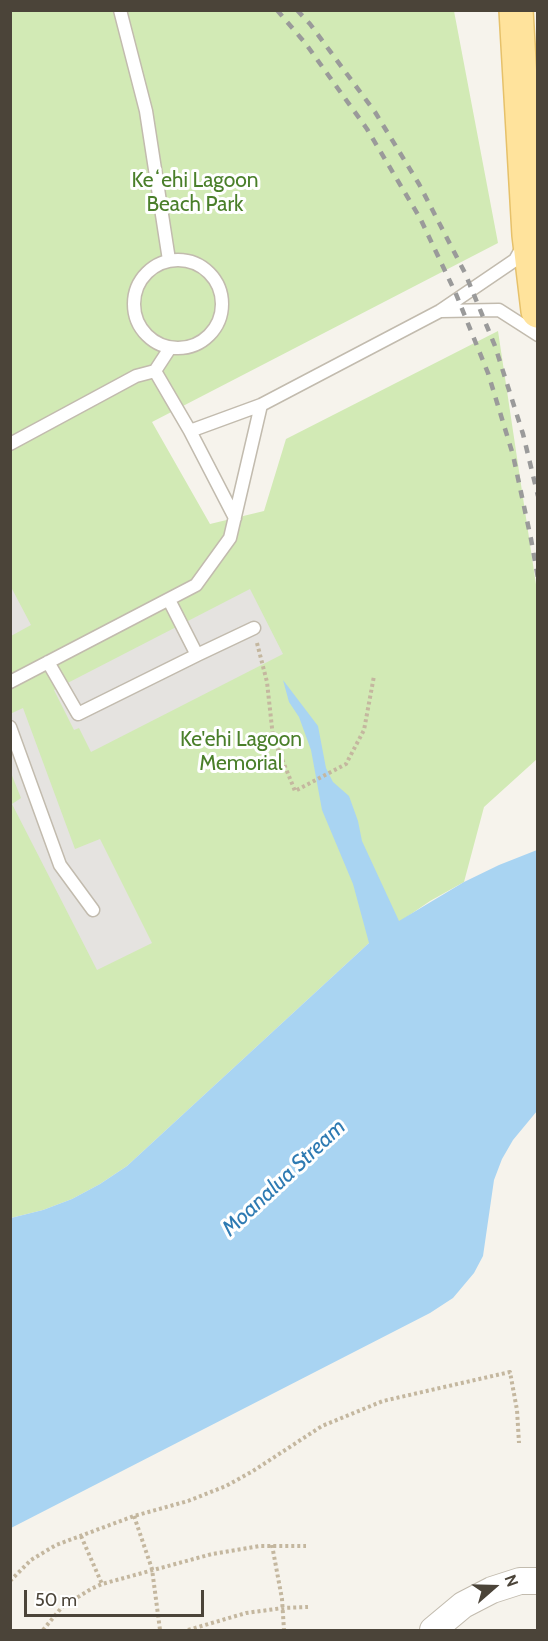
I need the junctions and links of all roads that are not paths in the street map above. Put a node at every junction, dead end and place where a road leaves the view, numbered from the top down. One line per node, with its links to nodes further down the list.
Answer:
1 (120, 10): 4 (lane)
2 (516, 10): 3 (main road)
3 (529, 235): 5 (lane); 6 (main road)
4 (169, 260): 8 (lane); 8 (lane)
5 (440, 311): 7 (lane); 10 (lane)
6 (537, 311)
7 (537, 335)
8 (170, 348): 9 (lane)
9 (155, 371): 11 (lane); 12 (lane)
10 (261, 405): 11 (lane); 13 (lane)
11 (190, 431): 13 (lane)
12 (10, 444)
13 (235, 518): 14 (lane)
14 (169, 600): 16 (lane); 17 (lane)
15 (254, 628): 16 (lane)
16 (197, 655): 17 (lane)
17 (48, 662): 18 (lane)
18 (10, 682)
19 (10, 727): 20 (lane)
20 (93, 910)
21 (537, 1581): 22 (street)
22 (433, 1630)

